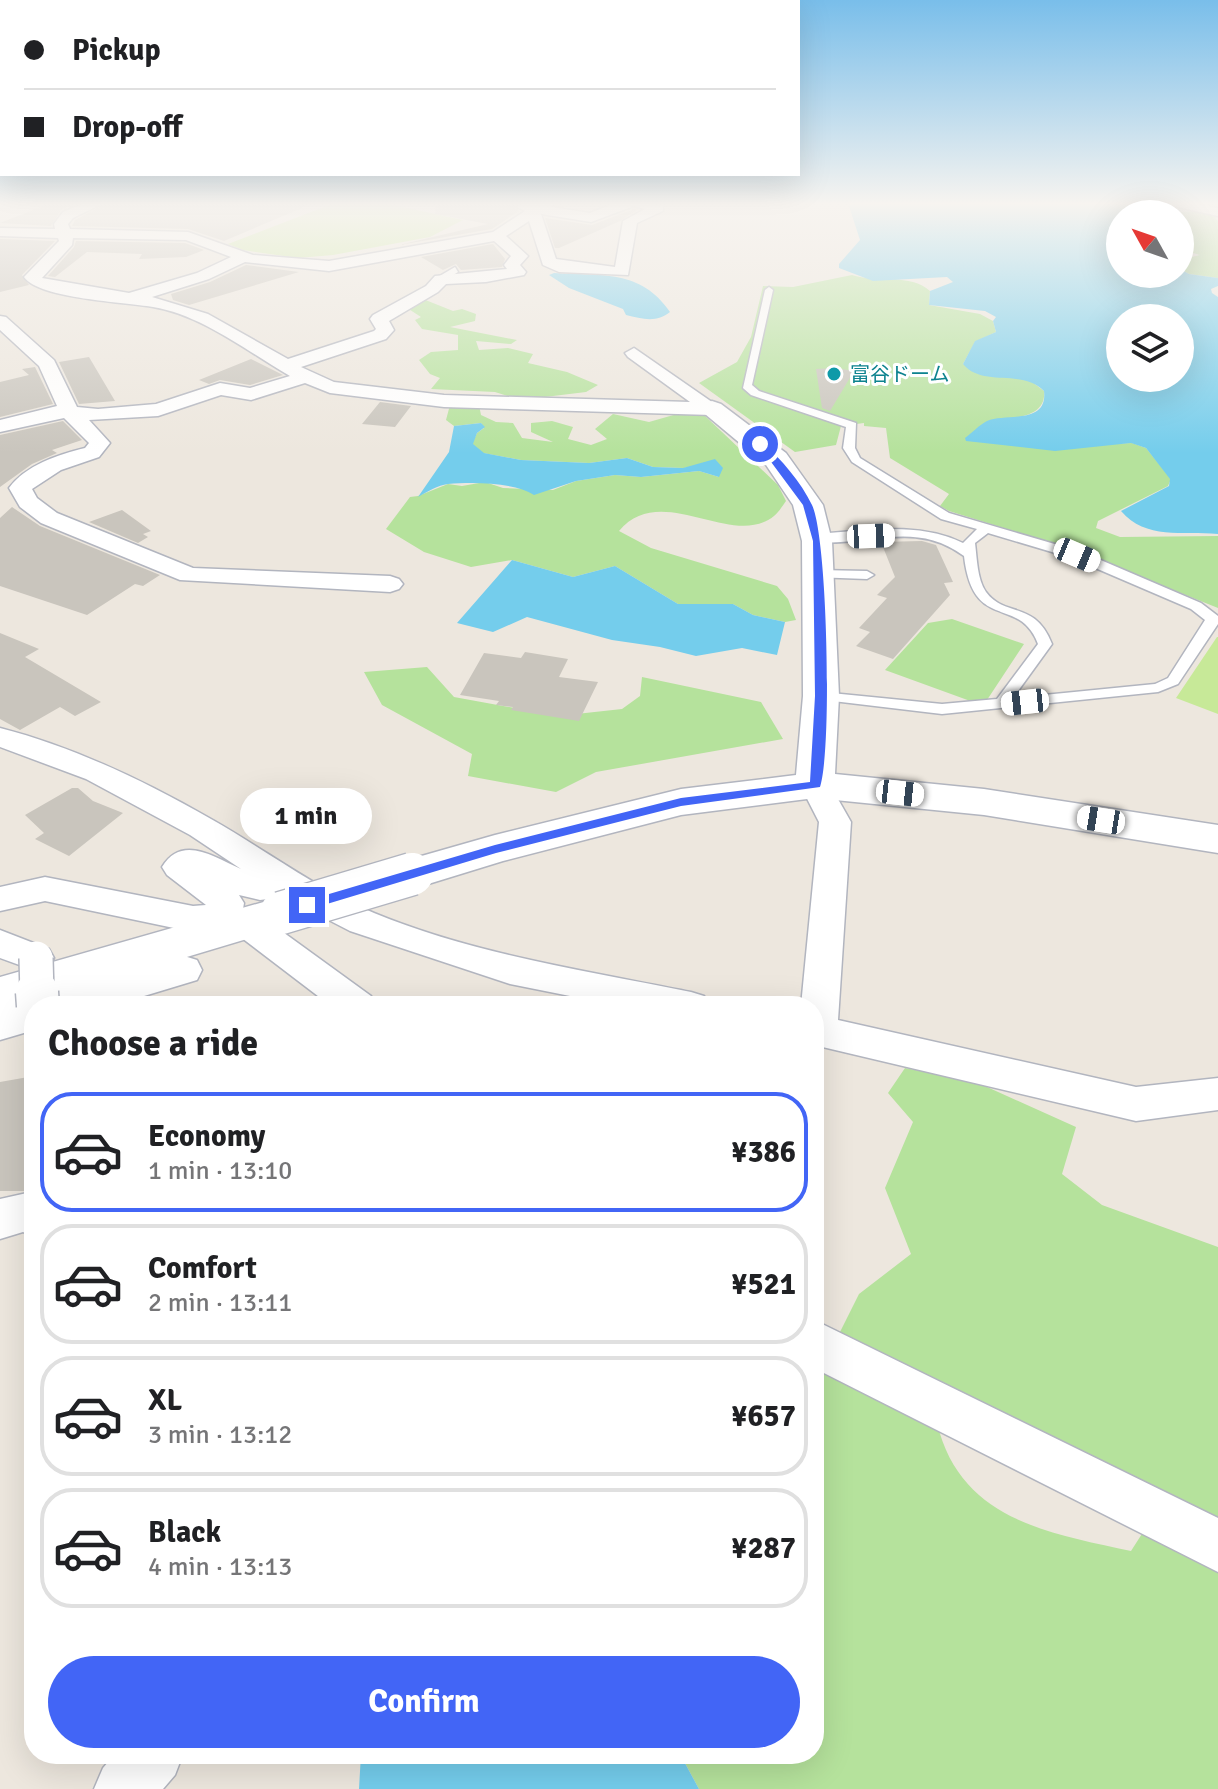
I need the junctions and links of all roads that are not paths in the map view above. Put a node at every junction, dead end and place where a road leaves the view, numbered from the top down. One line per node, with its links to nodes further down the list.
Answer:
1 (51, 285): 5 (street)
2 (173, 285): 5 (street)
3 (436, 285): 8 (street)
4 (769, 290): 13 (lane)
5 (134, 298): 8 (street)
6 (0, 321): 11 (street)
7 (634, 353): 10 (street)
8 (286, 366): 9 (street)
9 (306, 377): 10 (street); 11 (street)
10 (712, 409): 14 (street)
11 (69, 411): 12 (street); 18 (street)
12 (0, 426)
13 (987, 527): 15 (lane); 19 (lane)
14 (816, 538): 15 (lane); 16 (street)
15 (971, 555): 21 (lane)
16 (818, 574): 17 (lane); 20 (street)
17 (867, 575)
18 (390, 584)
19 (1215, 620): 21 (lane)
20 (821, 696): 21 (lane); 23 (street)
21 (1000, 705)
22 (0, 737): 26 (street)
23 (815, 785): 24 (street); 26 (street, bridge); 34 (street)
24 (1218, 839)
25 (0, 899): 26 (street)
26 (260, 909): 29 (street); 32 (street); 33 (street)
27 (0, 943): 30 (street, bridge)
28 (184, 970): 31 (street)
29 (0, 995)
30 (38, 996)
31 (97, 996)
32 (348, 996)
33 (641, 996)
34 (819, 996)
35 (24, 1018): 36 (street)
36 (0, 1025)
37 (824, 1033): 38 (street)
38 (1218, 1094)
39 (24, 1213): 40 (street)
40 (0, 1219)
41 (824, 1348): 42 (street)
42 (1218, 1546)
43 (145, 1764): 44 (street)
44 (124, 1789)

